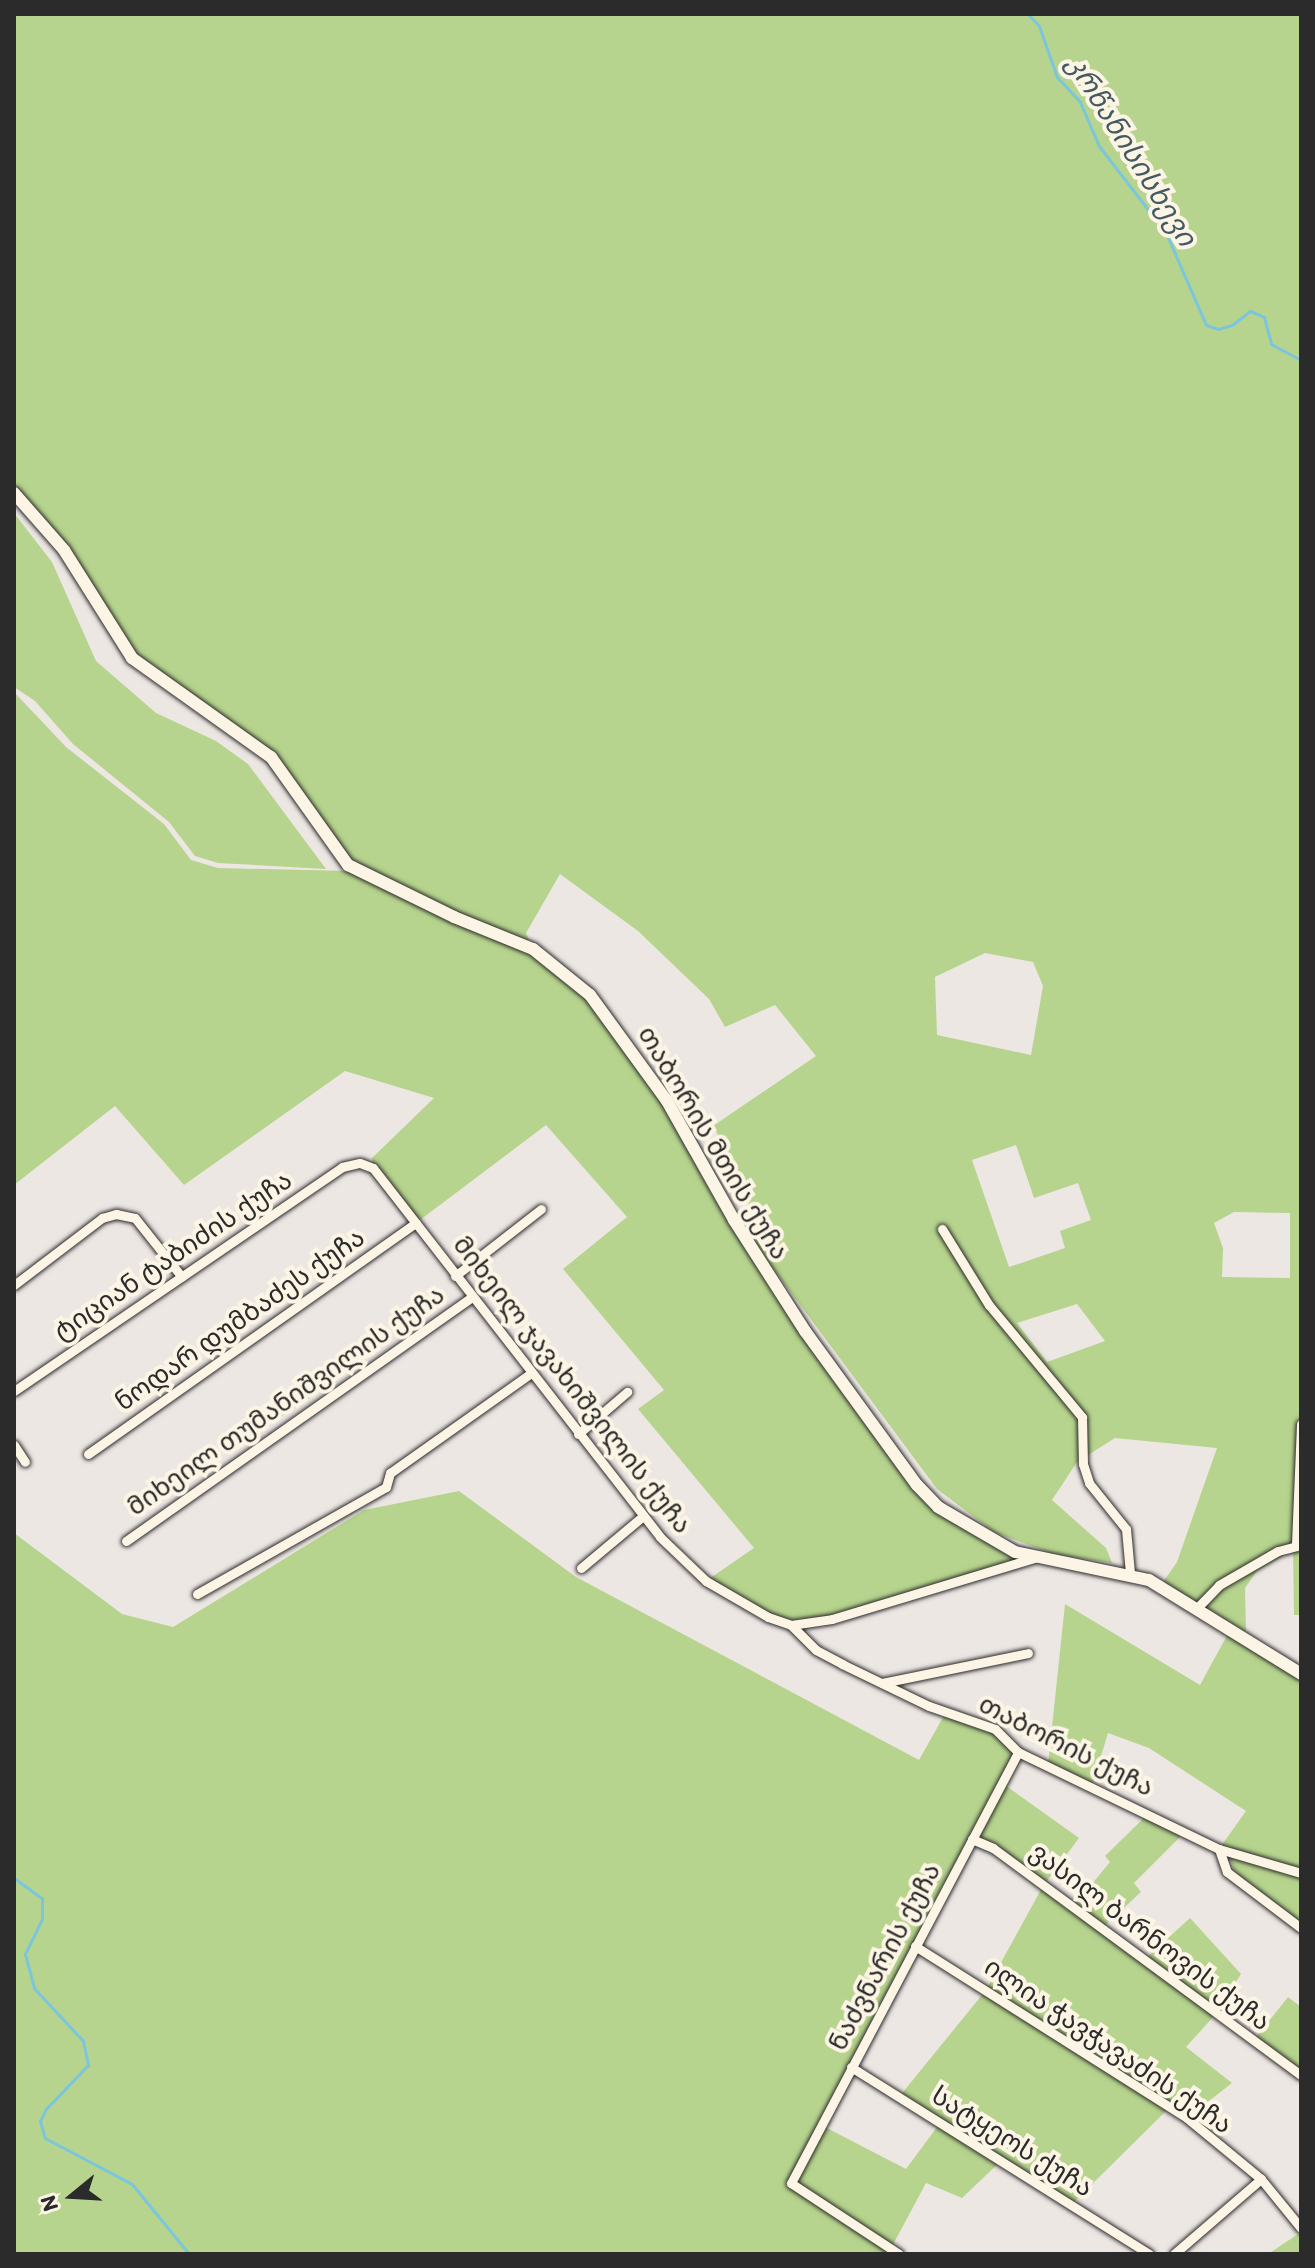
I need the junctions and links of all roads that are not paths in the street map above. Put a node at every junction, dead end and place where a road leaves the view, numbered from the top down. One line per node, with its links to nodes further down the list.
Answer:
1 (14, 493): 21 (main road, თაბორის მთის ქუჩა)
2 (360, 1163): 4 (street, მიხეილ ჯავახიშვილის ქუჩა); 7 (street, ტიციან ტაბიძის ქუჩა)
3 (541, 1209): 6 (street)
4 (416, 1223): 6 (street, მიხეილ ჯავახიშვილის ქუჩა); 16 (street, ნოდარ დუმბაძეს ქუჩა)
5 (942, 1229): 23 (street)
6 (455, 1276): 9 (street, მიხეილ ჯავახიშვილის ქუჩა)
7 (182, 1277): 8 (street); 11 (street, ტიციან ტაბიძის ქუჩა)
8 (14, 1285)
9 (471, 1298): 10 (street, მიხეილ ჯავახიშვილის ქუჩა); 19 (street, მიხეილ თუმანიშვილის ქუჩა)
10 (530, 1374): 14 (street, მიხეილ ჯავახიშვილის ქუჩა); 24 (street)
11 (14, 1391)
12 (627, 1392): 14 (street)
13 (1301, 1424): 20 (street)
14 (578, 1434): 18 (street, მიხეილ ჯავახიშვილის ქუჩა)
15 (14, 1445): 17 (street)
16 (88, 1454)
17 (25, 1462)
18 (643, 1516): 22 (street); 26 (street, მიხეილ ჯავახიშვილის ქუჩა)
19 (126, 1541)
20 (1299, 1544): 25 (street)
21 (1039, 1557): 23 (main road); 26 (street)
22 (581, 1568)
23 (1130, 1573): 25 (main road)
24 (197, 1594)
25 (1196, 1609): 28 (main road)
26 (791, 1625): 29 (street, თაბორის ქუჩა)
27 (1028, 1653): 29 (street)
28 (1301, 1674)
29 (881, 1683): 30 (street, თაბორის ქუჩა)
30 (1018, 1752): 31 (street, ნაძვნარის ქუჩა); 32 (street, თაბორის ქუჩა)
31 (972, 1839): 35 (street, ნაძვნარის ქუჩა); 37 (street, ვასილ ბარნოვის ქუჩა)
32 (1219, 1849): 33 (street, თაბორის ქუჩა); 34 (street)
33 (1301, 1873)
34 (1301, 1928)
35 (915, 1946): 36 (street, ნაძვნარის ქუჩა); 38 (street, ილია ჭავჭავაძის ქუჩა)
36 (851, 2067): 40 (street, ნაძვნარის ქუჩა); 41 (street, სატყეოს ქუჩა)
37 (1301, 2075)
38 (1261, 2179): 39 (street, ილია ჭავჭავაძის ქუჩა); 42 (street)
39 (1301, 2228)
40 (899, 2254)
41 (1149, 2254)
42 (1174, 2254)

